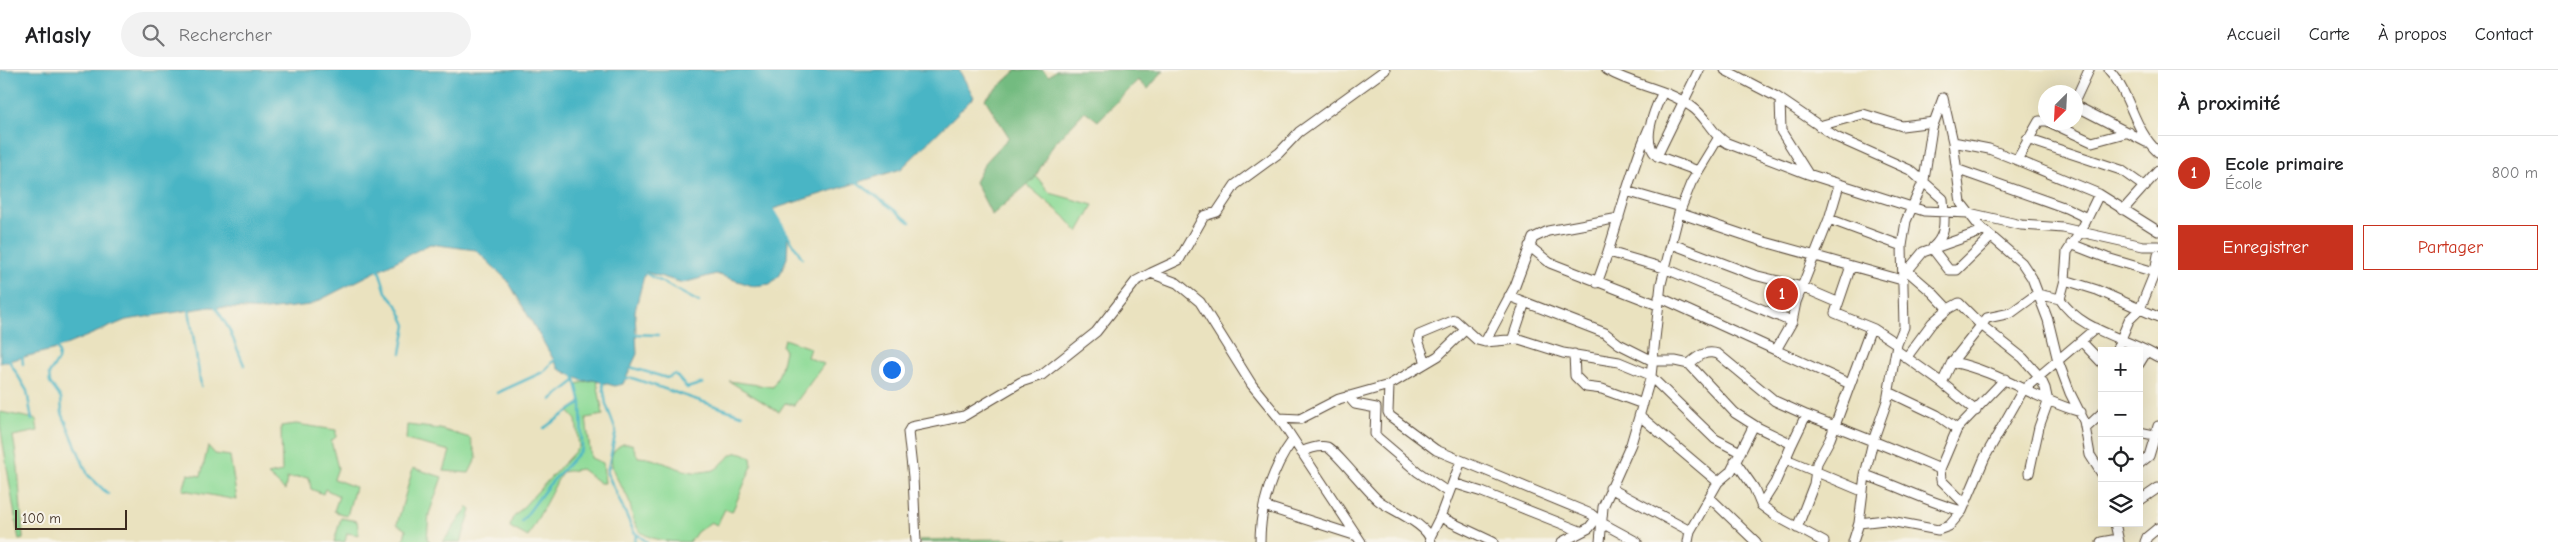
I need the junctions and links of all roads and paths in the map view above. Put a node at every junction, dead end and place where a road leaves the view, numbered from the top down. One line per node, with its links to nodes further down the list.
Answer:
1 (1385, 70): 59 (street)
2 (1607, 70): 8 (street)
3 (1700, 70): 10 (street)
4 (1725, 70): 9 (street)
5 (2089, 70): 7 (street)
6 (2109, 70): 21 (street)
7 (2082, 85)
8 (1663, 92): 10 (street); 15 (street)
9 (1780, 99): 14 (street); 28 (street)
10 (1683, 101): 18 (street); 23 (street)
11 (2083, 109): 17 (street)
12 (1934, 122): 14 (street); 20 (street); 29 (street)
13 (2038, 122): 19 (street)
14 (1819, 126): 29 (street)
15 (1649, 128): 23 (street); 32 (street)
16 (2066, 130): 17 (street)
17 (2129, 132): 21 (street)
18 (1719, 137): 26 (street); 28 (street)
19 (2027, 139): 24 (street); 31 (street)
20 (1953, 142): 24 (street); 25 (street)
21 (2147, 142): 22 (street)
22 (2158, 152)
23 (1657, 156): 26 (street)
24 (2018, 160): 33 (street)
25 (1956, 169): 37 (street); 40 (street)
26 (1698, 171): 35 (street)
27 (2158, 171): 31 (street)
28 (1808, 174): 30 (street)
29 (1924, 180): 34 (street); 38 (street)
30 (1839, 185): 34 (street); 41 (street)
31 (2145, 187): 36 (street)
32 (1626, 191): 35 (street); 39 (street)
33 (2100, 194): 36 (street); 40 (street)
34 (1913, 207): 38 (street); 49 (street)
35 (1680, 210): 46 (street); 53 (street)
36 (2123, 210): 44 (street)
37 (1969, 213): 38 (street); 42 (street); 43 (street)
38 (1944, 214): 51 (street)
39 (1619, 218): 48 (street); 52 (street)
40 (2087, 218): 43 (street)
41 (1829, 219): 49 (street); 53 (street)
42 (1983, 231): 45 (street); 51 (street)
43 (2081, 231): 47 (street); 50 (street)
44 (2158, 231)
45 (1991, 237): 51 (street); 64 (street)
46 (1672, 244): 56 (street); 63 (street)
47 (2071, 244): 58 (street); 61 (street)
48 (1529, 246): 62 (street); 65 (street)
49 (1902, 246): 57 (street)
50 (2158, 246)
51 (1932, 248): 57 (street)
52 (1609, 252): 56 (street); 62 (street)
53 (1814, 254): 55 (street); 63 (street)
54 (2158, 255): 58 (street)
55 (1851, 266): 60 (street); 69 (street)
56 (1664, 268): 67 (street); 73 (street)
57 (1905, 268): 60 (street); 71 (street)
58 (2156, 272): 70 (street)
59 (1151, 273): 112 (street); 156 (street)
60 (1902, 280): 82 (street)
61 (2065, 280): 66 (street); 70 (street)
62 (1597, 283): 67 (street)
63 (1802, 287): 69 (street); 73 (street)
64 (2037, 294): 66 (street); 74 (street); 91 (street)
65 (1509, 296): 68 (street); 81 (street)
66 (2060, 299): 76 (street)
67 (1659, 301): 84 (street); 92 (street)
68 (1525, 302): 78 (street); 92 (street)
69 (1837, 302): 75 (street)
70 (2140, 308): 72 (street); 79 (street)
71 (1948, 309): 74 (street); 88 (street)
72 (2158, 318)
73 (1792, 322): 84 (street)
74 (1980, 324): 93 (street); 98 (street)
75 (1871, 328): 82 (street); 101 (street)
76 (2096, 328): 79 (street); 80 (street)
77 (1466, 329): 81 (street); 94 (street); 94 (street)
78 (1514, 338): 81 (street); 86 (street)
79 (2120, 338): 83 (street); 85 (street)
80 (2081, 341): 90 (street); 91 (street)
81 (1485, 342)
82 (1896, 347): 88 (street); 103 (street)
83 (2117, 347)
84 (1776, 350): 101 (street)
85 (2147, 351): 87 (street); 89 (street)
86 (1574, 354): 96 (street); 106 (street)
87 (2158, 357)
88 (1906, 358): 99 (street)
89 (2143, 358)
90 (2098, 359)
91 (2058, 361): 98 (street); 108 (street)
92 (1653, 362): 95 (street); 96 (street)
93 (1952, 362): 97 (street); 99 (street)
94 (1426, 363): 100 (street)
95 (1689, 364): 109 (street); 113 (street)
96 (1651, 376): 106 (street); 124 (street)
97 (2005, 378): 102 (street); 107 (street)
98 (2040, 378): 102 (street); 105 (street)
99 (1942, 382): 107 (street)
100 (1389, 384): 104 (street); 126 (street)
101 (1850, 384): 114 (street)
102 (2023, 390): 105 (street); 144 (street)
103 (1889, 392): 117 (street); 121 (street)
104 (1348, 396): 112 (street); 139 (street)
105 (2048, 402): 108 (street); 132 (street)
106 (1643, 404): 110 (street)
107 (1976, 411): 117 (street)
108 (2081, 412): 116 (street)
109 (1806, 415): 114 (street); 122 (street)
110 (1640, 416): 134 (street); 136 (street)
111 (2098, 417): 116 (street)
112 (1279, 418): 120 (street)
113 (1754, 425): 122 (street); 124 (street)
114 (1834, 425): 121 (street); 131 (street)
115 (2158, 426): 119 (street)
116 (2086, 428): 129 (street)
117 (1957, 429): 130 (street)
118 (2143, 433): 119 (street)
119 (2154, 435): 128 (street)
120 (1293, 440): 123 (street); 143 (street)
121 (1873, 441): 130 (street); 133 (street)
122 (1792, 444): 125 (street)
123 (1301, 452): 153 (street); 154 (street)
124 (1740, 452): 127 (street)
125 (1786, 458): 131 (street); 142 (street)
126 (1461, 461): 135 (street); 146 (street)
127 (1735, 461): 134 (street); 142 (street)
128 (2143, 461)
129 (2098, 467)
130 (1940, 469): 144 (street)
131 (1814, 471): 138 (street); 149 (street)
132 (2029, 473)
133 (1865, 475): 138 (street); 144 (street)
134 (1718, 482): 140 (street)
135 (1453, 483): 139 (street); 151 (street)
136 (1610, 488): 146 (street); 152 (street)
137 (2158, 488): 141 (street)
138 (1862, 491): 147 (street)
139 (1449, 493): 145 (street)
140 (1709, 497): 152 (street); 163 (street)
141 (2143, 498)
142 (1761, 505): 149 (street)
143 (1264, 506): 153 (street); 157 (street)
144 (1963, 508): 147 (street)
145 (1440, 517): 154 (street); 158 (street)
146 (1599, 521): 151 (street); 160 (street); 161 (street)
147 (1859, 523): 165 (street)
148 (2116, 527): 155 (street)
149 (1797, 528): 164 (street)
150 (2158, 528): 167 (street)
151 (1580, 531): 159 (street)
152 (1690, 531): 162 (street)
153 (1359, 539)
154 (1430, 539)
155 (2118, 541): 166 (street)
156 (916, 542)
157 (1260, 542)
158 (1492, 542)
159 (1562, 542)
160 (1600, 542)
161 (1637, 542)
162 (1688, 542)
163 (1756, 542)
164 (1824, 542)
165 (1853, 542)
166 (2101, 542)
167 (2145, 542)

